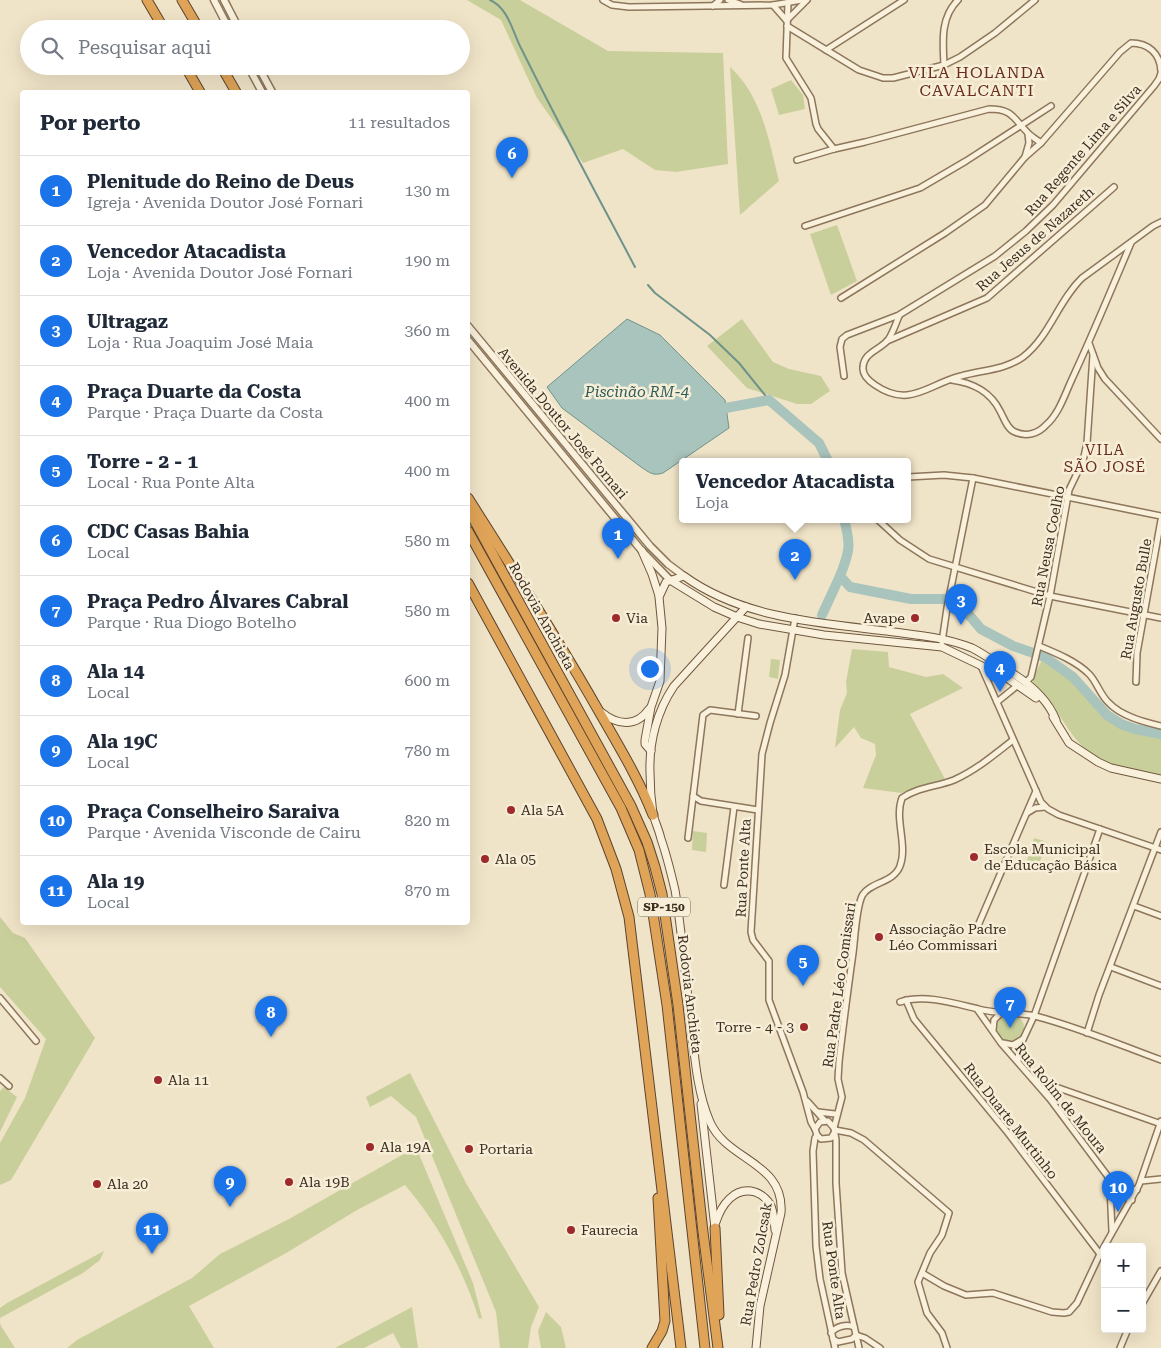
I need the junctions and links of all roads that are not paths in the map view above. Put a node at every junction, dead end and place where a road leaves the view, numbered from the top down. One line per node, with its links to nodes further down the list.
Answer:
1 (147, 0): 18 (highway)
2 (182, 0): 19 (highway)
3 (214, 0): 20 (street)
4 (224, 0): 21 (street)
5 (721, 0): 15 (street); 17 (street)
6 (728, 0): 16 (street)
7 (802, 0): 13 (street)
8 (807, 0): 22 (street)
9 (904, 0): 23 (street)
10 (958, 0): 24 (street)
11 (1035, 0): 24 (street)
12 (606, 1): 15 (street)
13 (788, 3): 14 (street); 22 (street)
14 (773, 5): 16 (street); 22 (street)
15 (712, 6): 17 (street)
16 (748, 6): 17 (street)
17 (727, 7)
18 (159, 20)
19 (194, 20)
20 (224, 20)
21 (234, 20)
22 (788, 23): 23 (street); 38 (street)
23 (826, 50): 24 (street)
24 (944, 65)
25 (1161, 72): 37 (street, Rua Regente Lima e Silva); 46 (street, Rua Regente Lima e Silva)
26 (190, 75): 30 (highway)
27 (226, 75): 31 (highway)
28 (253, 75): 32 (street)
29 (263, 75): 33 (street)
30 (199, 90)
31 (235, 90)
32 (261, 90)
33 (271, 90)
34 (1051, 106): 35 (street)
35 (1021, 124): 36 (street); 38 (street); 43 (street)
36 (1028, 134): 37 (street); 39 (street)
37 (1041, 143): 39 (street, Rua Regente Lima e Silva)
38 (834, 149): 40 (street)
39 (1025, 157): 45 (street, Rua Regente Lima e Silva)
40 (797, 160)
41 (1114, 187): 48 (street, Rua Jesus de Nazareth)
42 (1161, 222): 44 (street, Rua Jesus de Nazareth)
43 (804, 226)
44 (1131, 243): 50 (street); 53 (street, Rua Jesus de Nazareth)
45 (841, 298)
46 (900, 315): 48 (street, Rua Jesus de Nazareth); 52 (street, Rua Regente Lima e Silva)
47 (470, 328): 65 (street, Avenida Doutor José Fornari)
48 (887, 341): 53 (street, Rua Jesus de Nazareth)
49 (470, 342): 63 (street, Avenida Doutor José Fornari)
50 (1089, 342): 51 (street); 53 (street)
51 (1093, 355): 54 (street); 57 (street, Rua Neusa Coelho)
52 (844, 376)
53 (948, 379)
54 (1161, 439)
55 (911, 477): 56 (street)
56 (973, 478): 57 (street); 64 (street)
57 (1068, 497): 60 (street); 68 (street, Rua Neusa Coelho)
58 (470, 501): 88 (highway)
59 (470, 513): 162 (highway, Rodovia Anchieta / SP-150)
60 (1161, 518): 71 (street, Rua Augusto Bulle)
61 (881, 523): 64 (street)
62 (470, 536): 161 (highway, Rodovia Anchieta / SP-150)
63 (642, 551): 66 (street, Avenida Doutor José Fornari); 69 (main road)
64 (956, 568): 68 (street); 77 (street)
65 (684, 576): 66 (main road); 70 (main road, Avenida Doutor José Fornari)
66 (670, 580): 69 (main road); 72 (main road, Avenida Doutor José Fornari)
67 (470, 587): 140 (highway, SP-150)
68 (1050, 596): 71 (street); 78 (street, Rua Neusa Coelho)
69 (659, 597): 81 (main road)
70 (746, 607): 72 (main road, Rua Pedro Zolcsak); 73 (main road, Avenida Doutor José Fornari)
71 (1144, 614): 74 (street); 83 (street, Rua Augusto Bulle)
72 (736, 617): 75 (main road, Avenida Doutor José Fornari); 85 (main road, Rua Pedro Zolcsak)
73 (795, 618): 75 (street); 77 (main road, Avenida Doutor José Fornari)
74 (1161, 618)
75 (793, 630): 77 (main road, Avenida Doutor José Fornari); 100 (street, Rua Ponte Alta)
76 (748, 638): 89 (street)
77 (942, 643): 79 (main road); 82 (main road, Avenida Doutor José Fornari)
78 (1038, 648): 82 (street, Rua Neusa Coelho); 92 (street)
79 (981, 666): 80 (main road); 86 (street)
80 (1007, 678): 82 (main road); 84 (main road)
81 (660, 681): 85 (main road); 87 (main road)
82 (1027, 682): 91 (main road, Avenida Doutor José Fornari)
83 (1136, 682)
84 (1018, 685): 86 (street); 91 (main road)
85 (674, 686): 94 (main road, Rua Pedro Zolcsak)
86 (997, 702): 93 (street)
87 (651, 707): 88 (main road); 94 (main road)
88 (598, 710): 102 (highway)
89 (738, 714): 90 (street); 97 (street)
90 (756, 716)
91 (1056, 720): 95 (main road)
92 (1161, 726)
93 (1013, 740): 96 (street); 134 (street, Rua Padre Léo Comissari)
94 (651, 751): 102 (main road, Rua Pedro Zolcsak)
95 (1161, 779)
96 (1036, 790): 99 (street); 101 (street)
97 (693, 796): 98 (street); 105 (street)
98 (734, 806): 100 (street); 107 (street)
99 (1045, 807): 101 (street); 103 (street)
100 (758, 810): 132 (street, Rua Ponte Alta)
101 (1027, 813): 110 (street)
102 (653, 815): 128 (main road, Rua Pedro Zolcsak)
103 (1100, 829): 106 (street); 119 (street)
104 (1161, 832): 106 (street)
105 (688, 838)
106 (1158, 849): 108 (street)
107 (724, 885)
108 (1134, 906): 109 (street); 111 (street)
109 (1161, 916)
110 (977, 928)
111 (1111, 967): 112 (street); 122 (street)
112 (1161, 986)
113 (0, 998): 124 (street)
114 (906, 1000): 115 (street); 116 (street); 150 (street, Rua Duarte Murtinho)
115 (900, 1002)
116 (977, 1009): 117 (street); 121 (street, Rua Rolim de Moura)
117 (1002, 1012): 118 (street); 121 (street)
118 (1021, 1014): 119 (street); 120 (street)
119 (1034, 1016): 120 (street); 122 (street)
120 (1027, 1030): 123 (street)
121 (993, 1031): 125 (street, Rua Rolim de Moura)
122 (1088, 1033): 126 (street)
123 (1023, 1039): 125 (street); 127 (street)
124 (36, 1041)
125 (1001, 1042): 127 (street, Rua Rolim de Moura)
126 (1161, 1060)
127 (1018, 1061): 130 (street, Rua Rolim de Moura)
128 (697, 1072): 147 (main road); 149 (main road, Rua Pedro Zolcsak)
129 (0, 1078): 131 (street)
130 (1033, 1079): 136 (street); 141 (street, Rua Rolim de Moura)
131 (9, 1086)
132 (805, 1099): 133 (street, Rua Ponte Alta); 137 (street, Rua Ponte Alta)
133 (817, 1112): 134 (street); 135 (street, Rua Ponte Alta)
134 (837, 1113): 135 (street); 138 (street, Rua Padre Léo Comissari)
135 (826, 1121): 137 (street); 138 (street)
136 (1160, 1123): 143 (street)
137 (816, 1129): 139 (street)
138 (834, 1130): 139 (street); 152 (street); 154 (street, Rua Padre Léo Comissari)
139 (817, 1135): 155 (street, Rua Ponte Alta)
140 (658, 1146): 159 (highway); 160 (highway, SP-150)
141 (1109, 1178): 144 (street, Rua Rolim de Moura); 145 (street, Rua Rolim de Moura)
142 (1161, 1179): 143 (street)
143 (1141, 1181): 145 (street)
144 (1110, 1186): 146 (street); 148 (street, Rua Rolim de Moura)
145 (1137, 1190): 146 (street)
146 (1132, 1200): 148 (street)
147 (715, 1228): 149 (main road); 162 (highway)
148 (1112, 1232): 150 (street)
149 (775, 1235): 163 (main road, Rua Pedro Zolcsak)
150 (1100, 1254): 152 (street)
151 (1161, 1271): 153 (street)
152 (922, 1273): 167 (street)
153 (1146, 1297)
154 (854, 1327): 155 (street); 157 (street, Rua Padre Léo Comissari)
155 (831, 1333): 158 (street, Rua Ponte Alta)
156 (1126, 1333): 168 (street)
157 (856, 1335): 158 (street); 165 (street, Rua Padre Léo Comissari); 166 (street)
158 (833, 1339): 164 (street, Rua Ponte Alta)
159 (652, 1348)
160 (681, 1348)
161 (705, 1348)
162 (720, 1348)
163 (756, 1348)
164 (834, 1348)
165 (859, 1348)
166 (880, 1348)
167 (947, 1348)
168 (1120, 1348)

